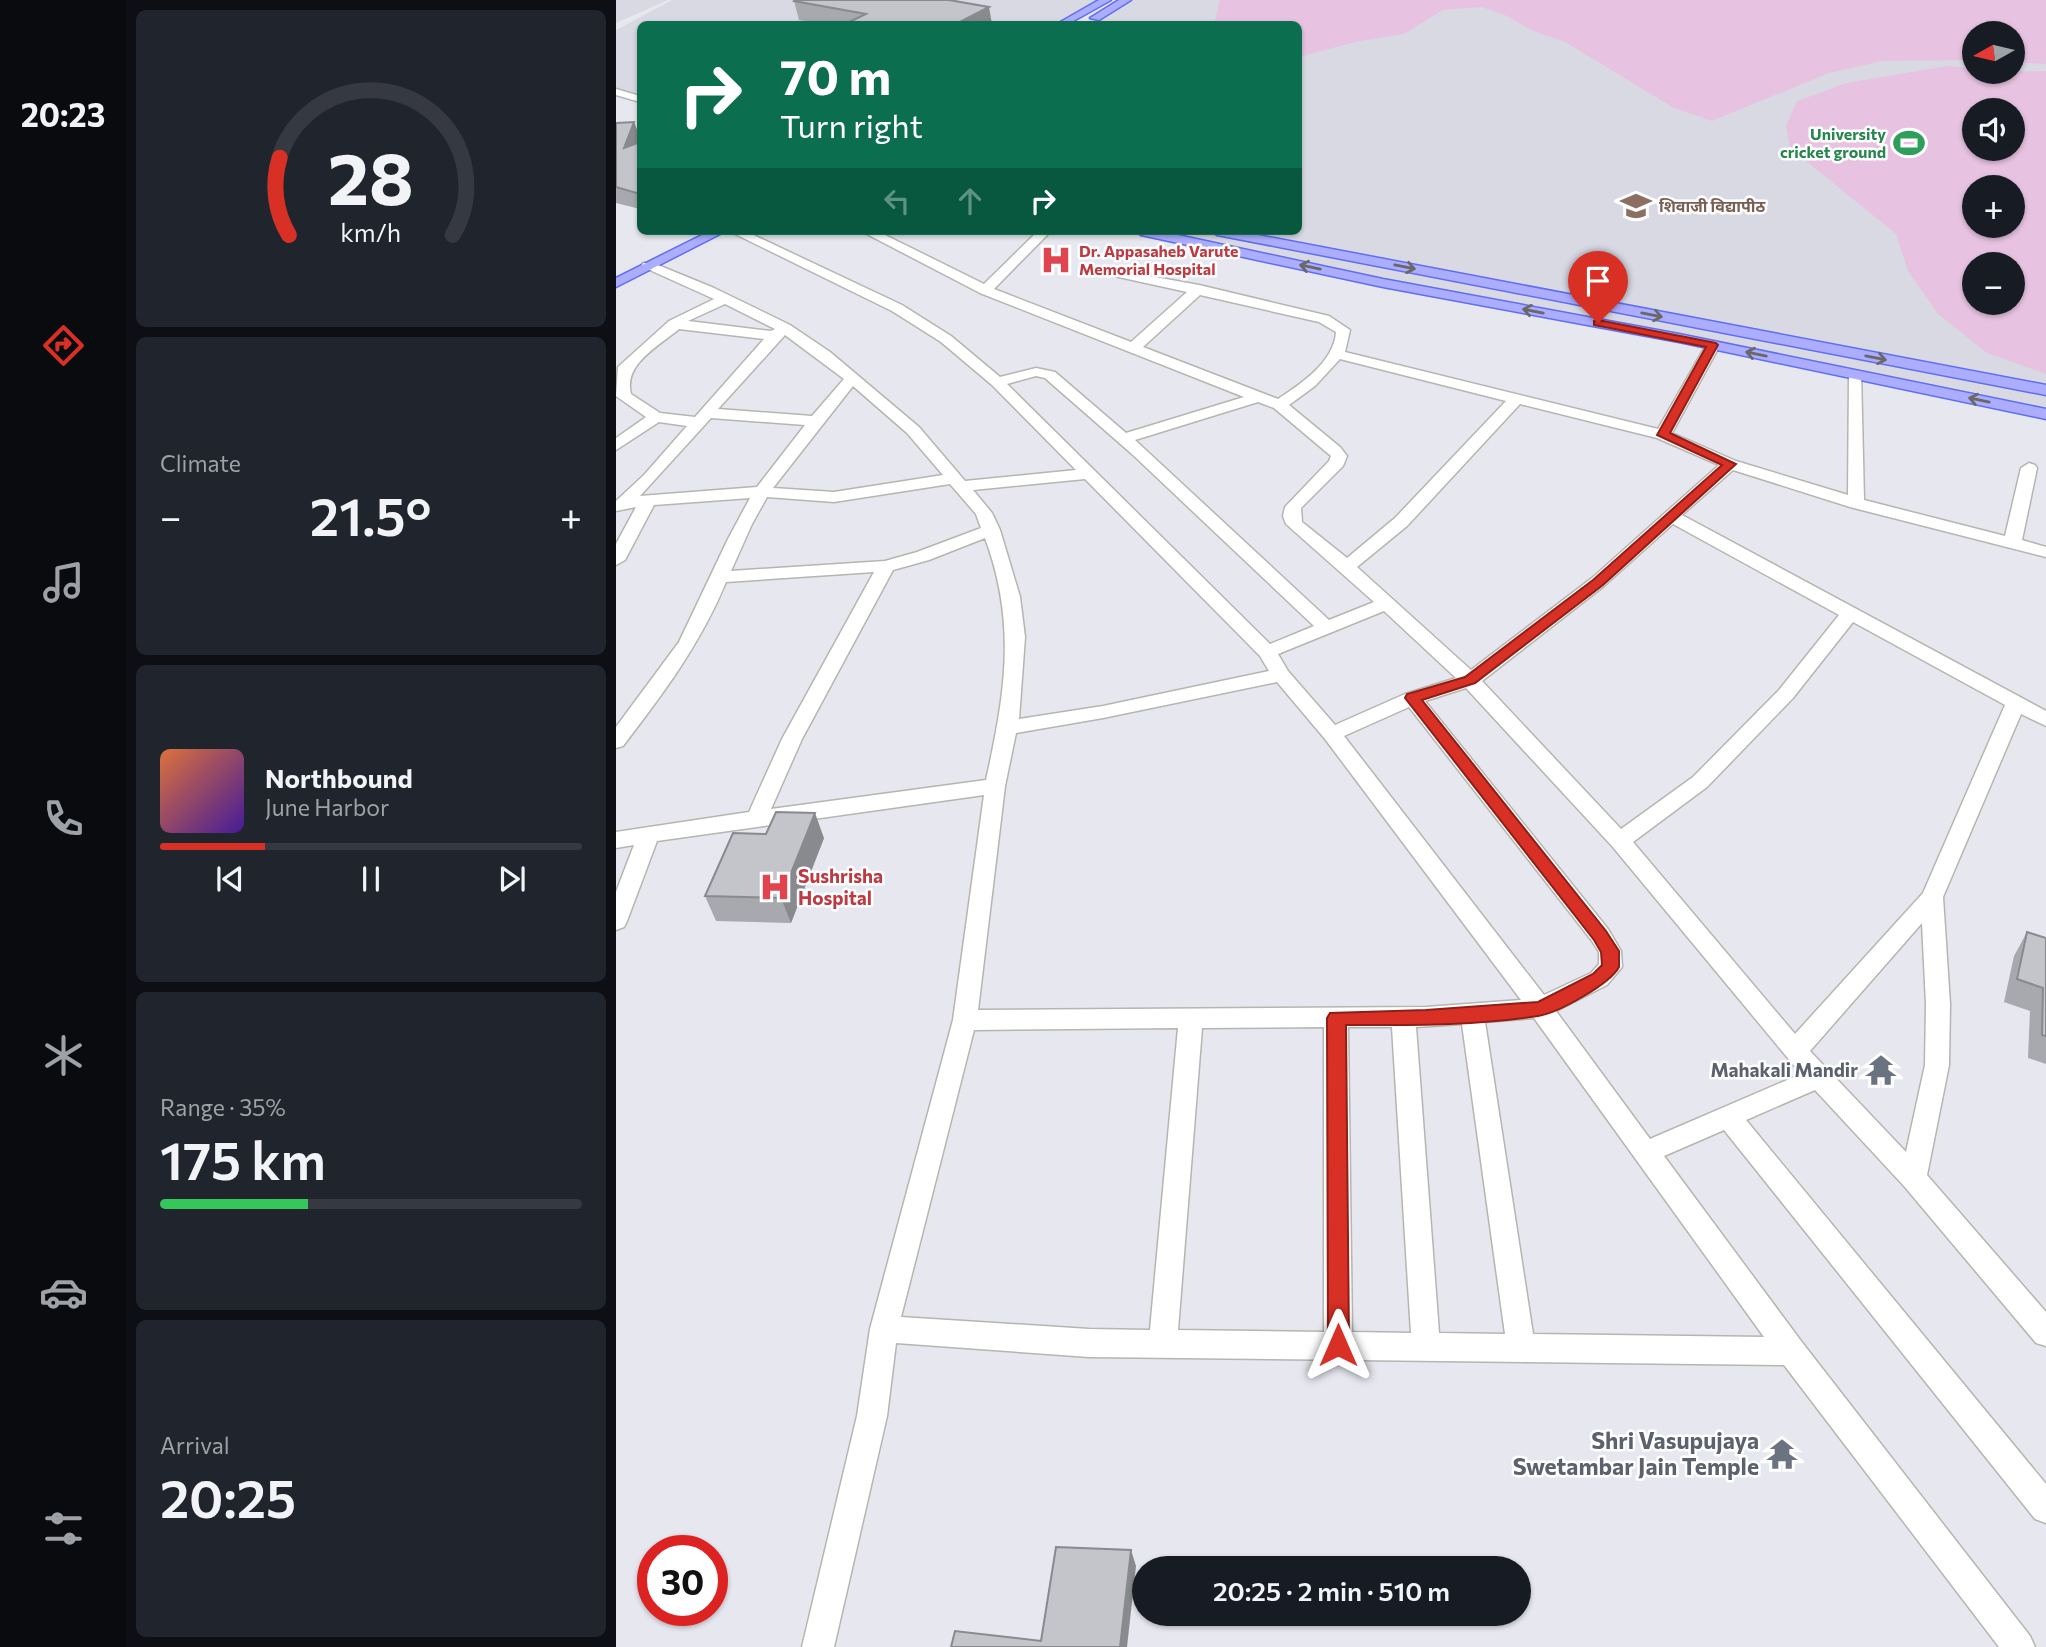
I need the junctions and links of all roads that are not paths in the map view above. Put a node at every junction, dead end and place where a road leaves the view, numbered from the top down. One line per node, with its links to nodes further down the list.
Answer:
1 (1105, 0): 3 (main road)
2 (1126, 0): 4 (main road)
3 (1067, 21)
4 (1088, 21)
5 (616, 92): 6 (street)
6 (637, 98)
7 (689, 235): 16 (main road)
8 (712, 235): 14 (main road)
9 (742, 235): 29 (street)
10 (875, 235): 19 (street)
11 (1041, 235): 19 (street)
12 (1160, 235): 23 (main road, one-way to 12)
13 (1238, 235): 30 (main road, one-way to 30)
14 (648, 266): 17 (main road); 20 (street)
15 (1110, 271): 18 (street)
16 (616, 273)
17 (616, 283)
18 (1199, 289): 24 (street); 25 (street)
19 (985, 290): 24 (street)
20 (725, 299): 21 (street); 22 (street)
21 (674, 324): 22 (street); 26 (street)
22 (779, 332): 28 (street); 36 (street)
23 (1713, 345): 27 (main road, one-way to 23); 38 (street)
24 (1133, 348): 31 (street)
25 (1337, 354): 32 (street); 33 (street)
26 (620, 366): 35 (street)
27 (1856, 374): 34 (main road, one-way to 27); 47 (street)
28 (852, 378): 37 (street); 44 (street)
29 (997, 382): 39 (street); 43 (street)
30 (2046, 390)
31 (1258, 397): 33 (street); 39 (street)
32 (1517, 398): 38 (street); 55 (street)
33 (1279, 405): 55 (street)
34 (2046, 414)
35 (656, 417): 36 (street); 40 (street)
36 (701, 418): 37 (street); 48 (street)
37 (817, 421): 45 (street)
38 (1663, 435): 41 (street)
39 (1124, 439): 59 (street)
40 (616, 446)
41 (1730, 464): 47 (street); 49 (street)
42 (2029, 468): 51 (street)
43 (1090, 474): 44 (street); 60 (street)
44 (959, 482): 45 (street); 50 (street)
45 (762, 492): 46 (street); 56 (street)
46 (648, 500): 48 (street); 53 (street)
47 (1856, 503): 51 (street)
48 (619, 506)
49 (1673, 517): 58 (street); 62 (street)
50 (992, 530): 54 (street); 66 (street)
51 (2012, 545): 52 (street)
52 (2046, 552)
53 (616, 560)
54 (886, 566): 56 (street); 70 (street)
55 (1347, 567): 57 (street)
56 (722, 577): 68 (street)
57 (1385, 604): 59 (street); 62 (street)
58 (1850, 613): 64 (street); 73 (street)
59 (1328, 629): 60 (street)
60 (1267, 652): 61 (street)
61 (1281, 675): 66 (street); 67 (street)
62 (1470, 680): 63 (street); 73 (street)
63 (1412, 698): 67 (street); 76 (street)
64 (2015, 704): 65 (street); 74 (street)
65 (2046, 719)
66 (1006, 728): 69 (street)
67 (1332, 734): 76 (street)
68 (616, 741)
69 (995, 786): 70 (street); 81 (street)
70 (756, 820): 71 (street)
71 (649, 834): 72 (street); 75 (street)
72 (616, 840)
73 (1620, 841): 82 (street)
74 (1932, 897): 82 (street); 86 (street)
75 (616, 921)
76 (1540, 1009): 77 (street); 85 (street)
77 (1472, 1013): 78 (street); 92 (street)
78 (1403, 1017): 79 (street); 91 (street)
79 (1336, 1018): 80 (street); 90 (street)
80 (1191, 1019): 81 (street); 89 (street)
81 (965, 1020): 87 (street)
82 (1795, 1051): 83 (street)
83 (1819, 1077): 84 (street); 86 (street)
84 (1728, 1116): 85 (street); 94 (street)
85 (1644, 1153): 93 (street)
86 (1913, 1178): 88 (street)
87 (884, 1329): 89 (street); 95 (street)
88 (2046, 1333)
89 (1163, 1343): 90 (street)
90 (1338, 1345): 91 (street)
91 (1426, 1346): 92 (street)
92 (1521, 1347): 93 (street)
93 (1791, 1351): 96 (street)
94 (2046, 1508)
95 (818, 1647)
96 (2019, 1647)

